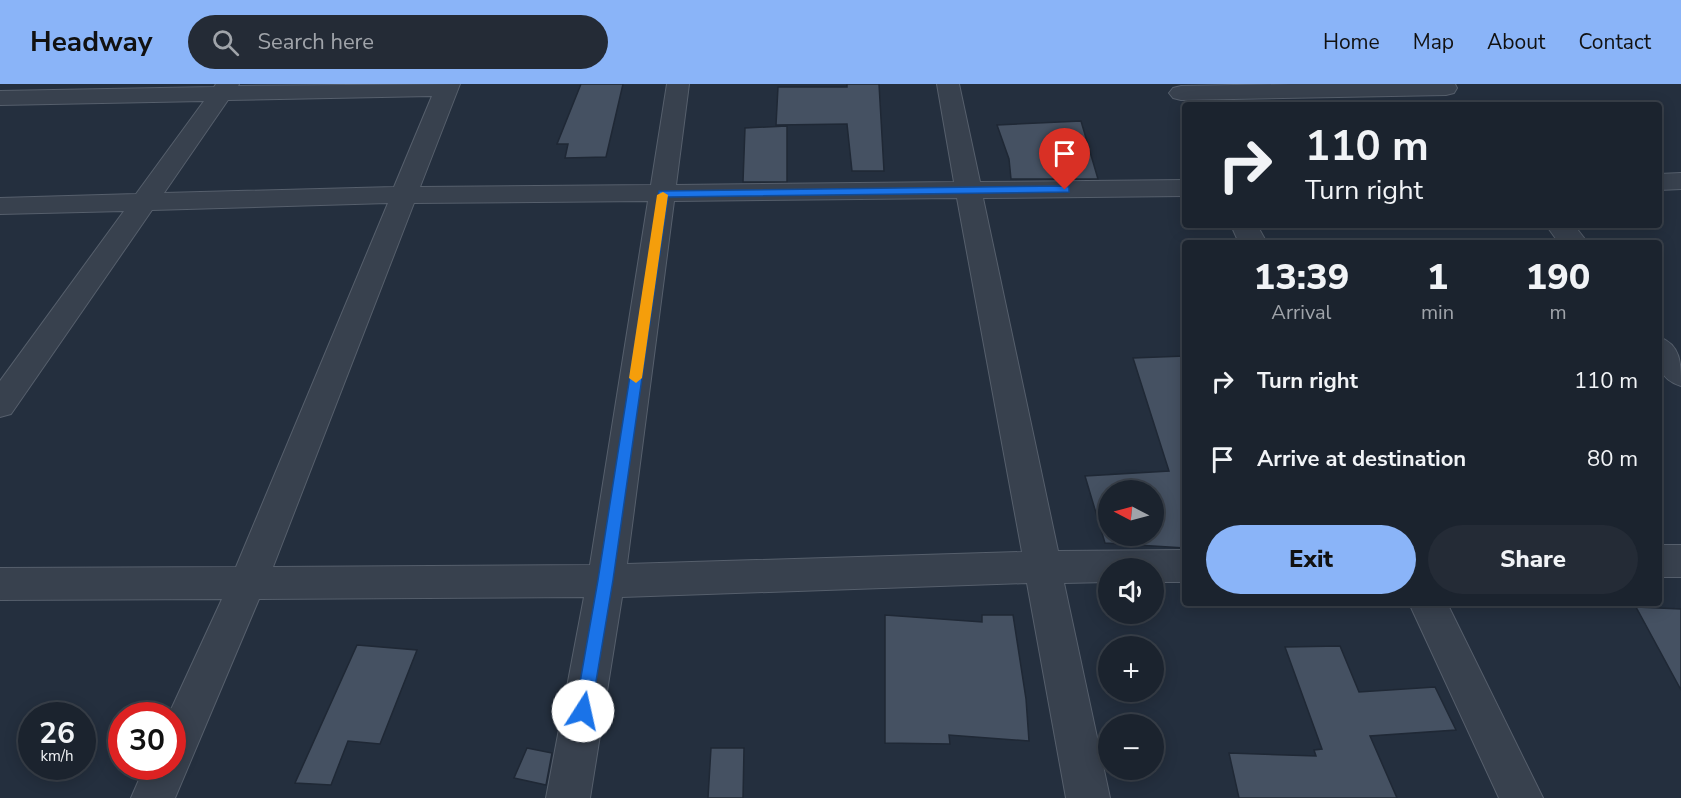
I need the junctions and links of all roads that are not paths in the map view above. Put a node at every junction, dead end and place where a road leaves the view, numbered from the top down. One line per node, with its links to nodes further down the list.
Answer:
1 (678, 84): 12 (street)
2 (948, 84): 11 (street)
3 (448, 87): 4 (street); 13 (street)
4 (225, 89): 7 (street); 14 (street)
5 (1450, 92): 6 (street)
6 (1182, 94)
7 (0, 98)
8 (1662, 182): 9 (street)
9 (1681, 182)
10 (1182, 188): 11 (street)
11 (970, 191): 12 (street); 24 (street)
12 (663, 193): 13 (street); 25 (street)
13 (404, 195): 14 (street); 26 (street)
14 (144, 203): 15 (street); 20 (street)
15 (0, 206)
16 (1562, 228): 17 (street)
17 (1572, 240)
18 (1662, 352): 19 (street)
19 (1681, 375)
20 (0, 405)
21 (1662, 561): 22 (street)
22 (1681, 561)
23 (1182, 566): 24 (street)
24 (1045, 567): 25 (street); 33 (street)
25 (606, 580): 26 (street); 32 (street)
26 (248, 582): 27 (street); 29 (street)
27 (0, 585)
28 (1429, 606): 34 (street)
29 (186, 722)
30 (161, 780): 31 (street)
31 (153, 798)
32 (568, 798)
33 (1088, 798)
34 (1521, 798)

